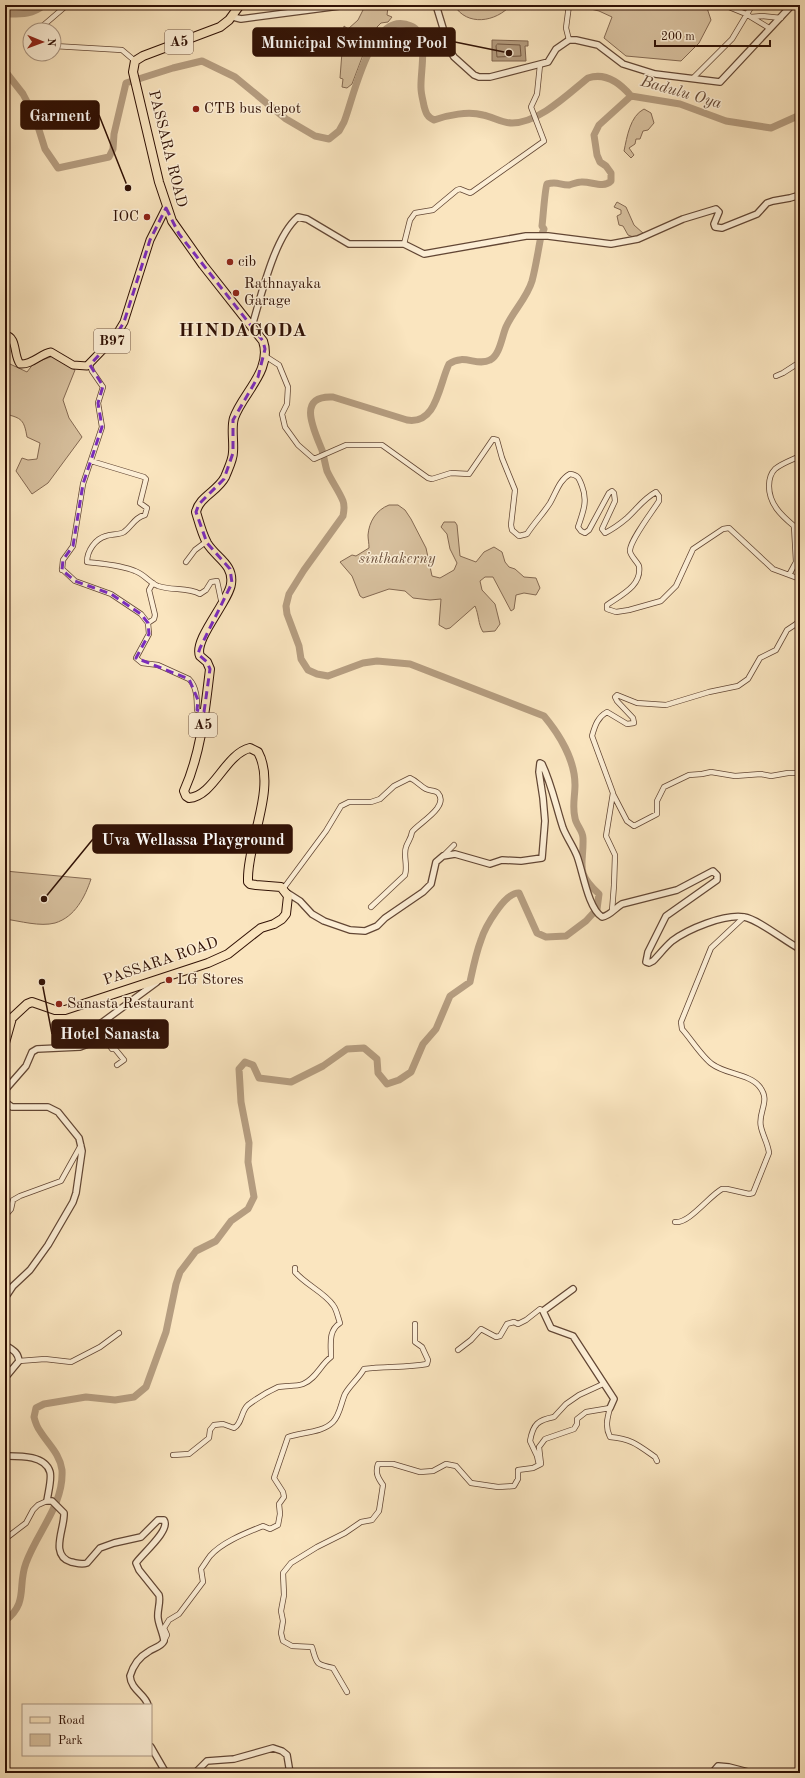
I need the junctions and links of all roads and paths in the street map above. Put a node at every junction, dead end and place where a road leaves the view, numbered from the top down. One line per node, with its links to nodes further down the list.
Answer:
1 (67, 5): 13 (street)
2 (240, 5): 10 (highway, A5)
3 (347, 5): 10 (street)
4 (436, 5): 18 (street)
5 (569, 5): 15 (street)
6 (724, 5): 9 (street)
7 (750, 5): 9 (street)
8 (792, 5): 12 (street)
9 (746, 14): 11 (street); 19 (street)
10 (233, 16): 17 (highway, A5)
11 (751, 17): 12 (street); 14 (street)
12 (781, 18): 14 (street)
13 (47, 22)
14 (769, 28): 19 (street)
15 (569, 40): 18 (street); 19 (street)
16 (62, 46): 17 (street)
17 (135, 61): 21 (highway, PASSARA ROAD)
18 (540, 66): 22 (street)
19 (693, 78)
20 (800, 195): 22 (street)
21 (166, 208): 23 (highway, PASSARA ROAD); 27 (main road, B97)
22 (404, 244): 23 (street)
23 (252, 326): 25 (highway, PASSARA ROAD)
24 (5, 335): 27 (main road, B97)
25 (265, 356): 31 (highway, A5); 33 (street)
26 (800, 362): 28 (street)
27 (90, 365): 30 (street)
28 (776, 376)
29 (800, 456): 33 (street)
30 (91, 461): 35 (street); 38 (street)
31 (206, 541): 32 (street); 36 (highway, A5)
32 (186, 562)
33 (790, 575): 34 (street)
34 (800, 579)
35 (153, 582): 36 (street); 38 (street)
36 (224, 602): 39 (highway, A5)
37 (800, 619): 41 (street)
38 (148, 623): 39 (street)
39 (204, 712): 44 (highway, A5)
40 (800, 773): 41 (street)
41 (613, 793): 46 (street)
42 (454, 844): 43 (street)
43 (443, 856): 44 (street); 46 (street)
44 (284, 890): 45 (street); 49 (highway, PASSARA ROAD)
45 (371, 907)
46 (612, 911): 47 (street)
47 (744, 917): 48 (street); 57 (street)
48 (800, 949)
49 (162, 978): 51 (highway, PASSARA ROAD); 53 (street)
50 (104, 1038): 52 (street)
51 (5, 1043)
52 (117, 1065)
53 (5, 1090)
54 (5, 1102): 55 (street)
55 (81, 1145): 56 (street); 60 (street)
56 (5, 1216)
57 (675, 1222)
58 (295, 1268): 70 (street)
59 (573, 1289): 61 (street)
60 (5, 1298)
61 (543, 1311): 65 (street); 68 (street)
62 (415, 1324): 76 (street)
63 (119, 1332): 66 (street)
64 (5, 1346): 66 (street)
65 (458, 1350)
66 (19, 1362): 67 (street)
67 (5, 1378)
68 (603, 1384): 69 (street); 73 (street)
69 (610, 1408): 72 (street); 73 (street)
70 (173, 1455)
71 (5, 1456): 74 (street)
72 (657, 1461)
73 (539, 1465): 77 (street)
74 (50, 1501): 75 (street); 76 (street)
75 (5, 1539)
76 (164, 1641): 78 (street)
77 (347, 1692)
78 (148, 1704)
79 (152, 1749): 80 (street)
80 (166, 1773)
81 (195, 1773): 82 (street)
82 (290, 1773)
83 (712, 1773): 84 (street)
84 (752, 1773)

